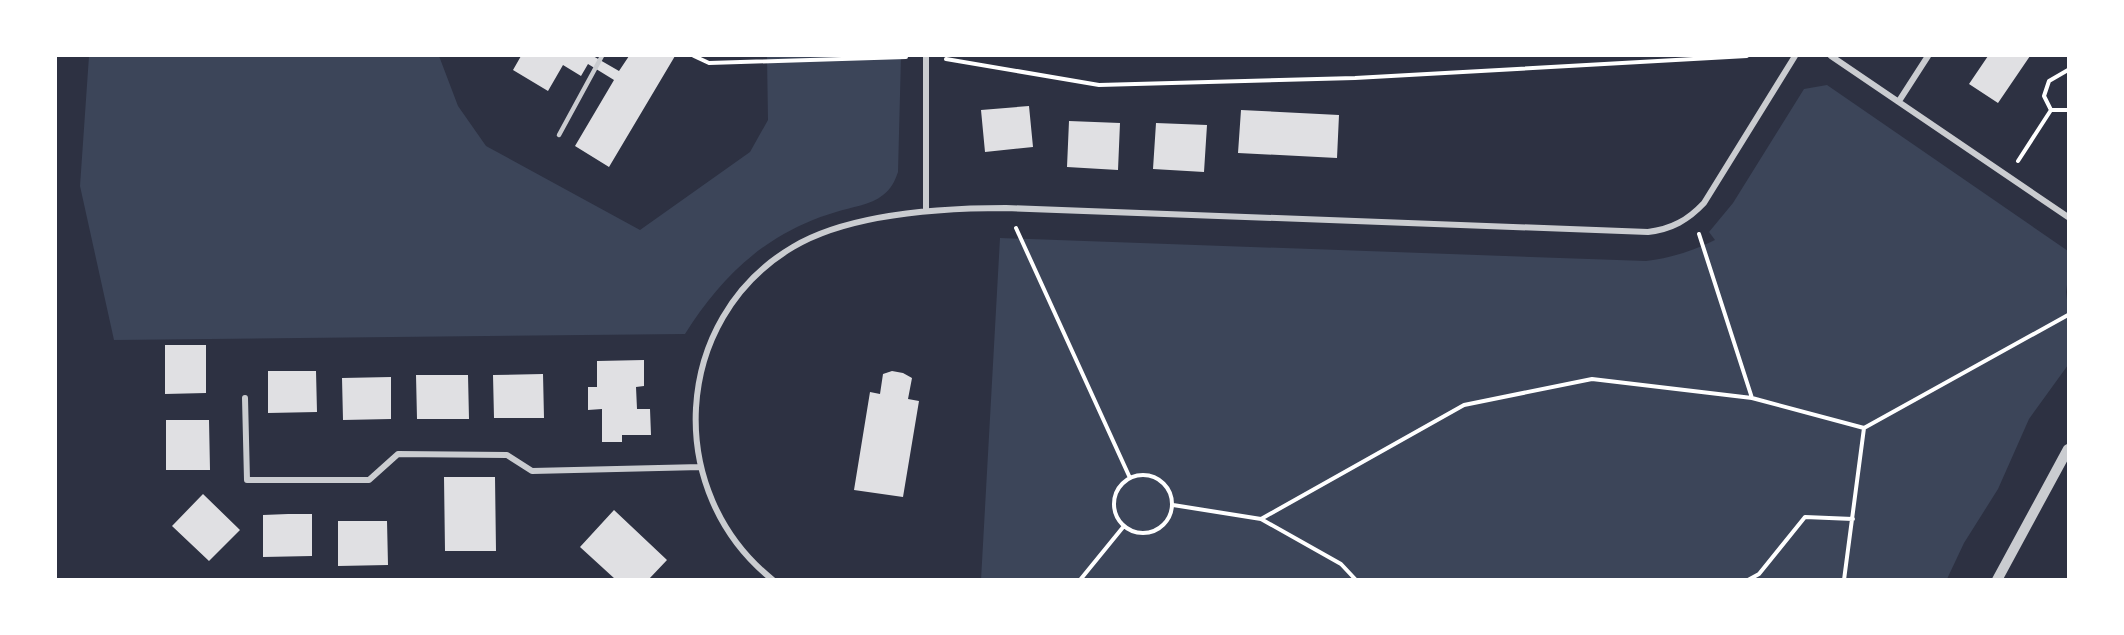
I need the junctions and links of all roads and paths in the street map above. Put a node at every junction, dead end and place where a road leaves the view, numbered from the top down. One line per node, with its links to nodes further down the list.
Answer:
1 (602, 56): 12 (lane)
2 (694, 56): 3 (path)
3 (926, 56): 4 (path); 15 (street)
4 (1747, 56)
5 (1795, 56): 16 (street)
6 (1831, 56): 9 (street)
7 (1928, 56): 9 (street)
8 (2068, 70): 10 (path)
9 (1899, 101): 13 (street)
10 (2050, 110): 11 (path); 13 (path)
11 (2068, 110)
12 (559, 135)
13 (2008, 177): 17 (street)
14 (1006, 208): 15 (street); 16 (street); 24 (path)
15 (926, 211): 23 (street)
16 (1693, 215): 20 (path)
17 (2068, 217)
18 (2068, 315): 21 (path)
19 (245, 398): 23 (street)
20 (1752, 399): 21 (path); 26 (path)
21 (1864, 428): 27 (path)
22 (2068, 449): 34 (street)
23 (701, 467): 29 (street)
24 (1131, 478): 25 (path); 28 (path)
25 (1173, 505): 26 (path); 28 (path)
26 (1261, 519): 31 (path)
27 (1853, 519): 32 (path); 33 (path)
28 (1124, 526): 30 (path)
29 (773, 579)
30 (1080, 579)
31 (1356, 579)
32 (1748, 579)
33 (1844, 579)
34 (1996, 579)

